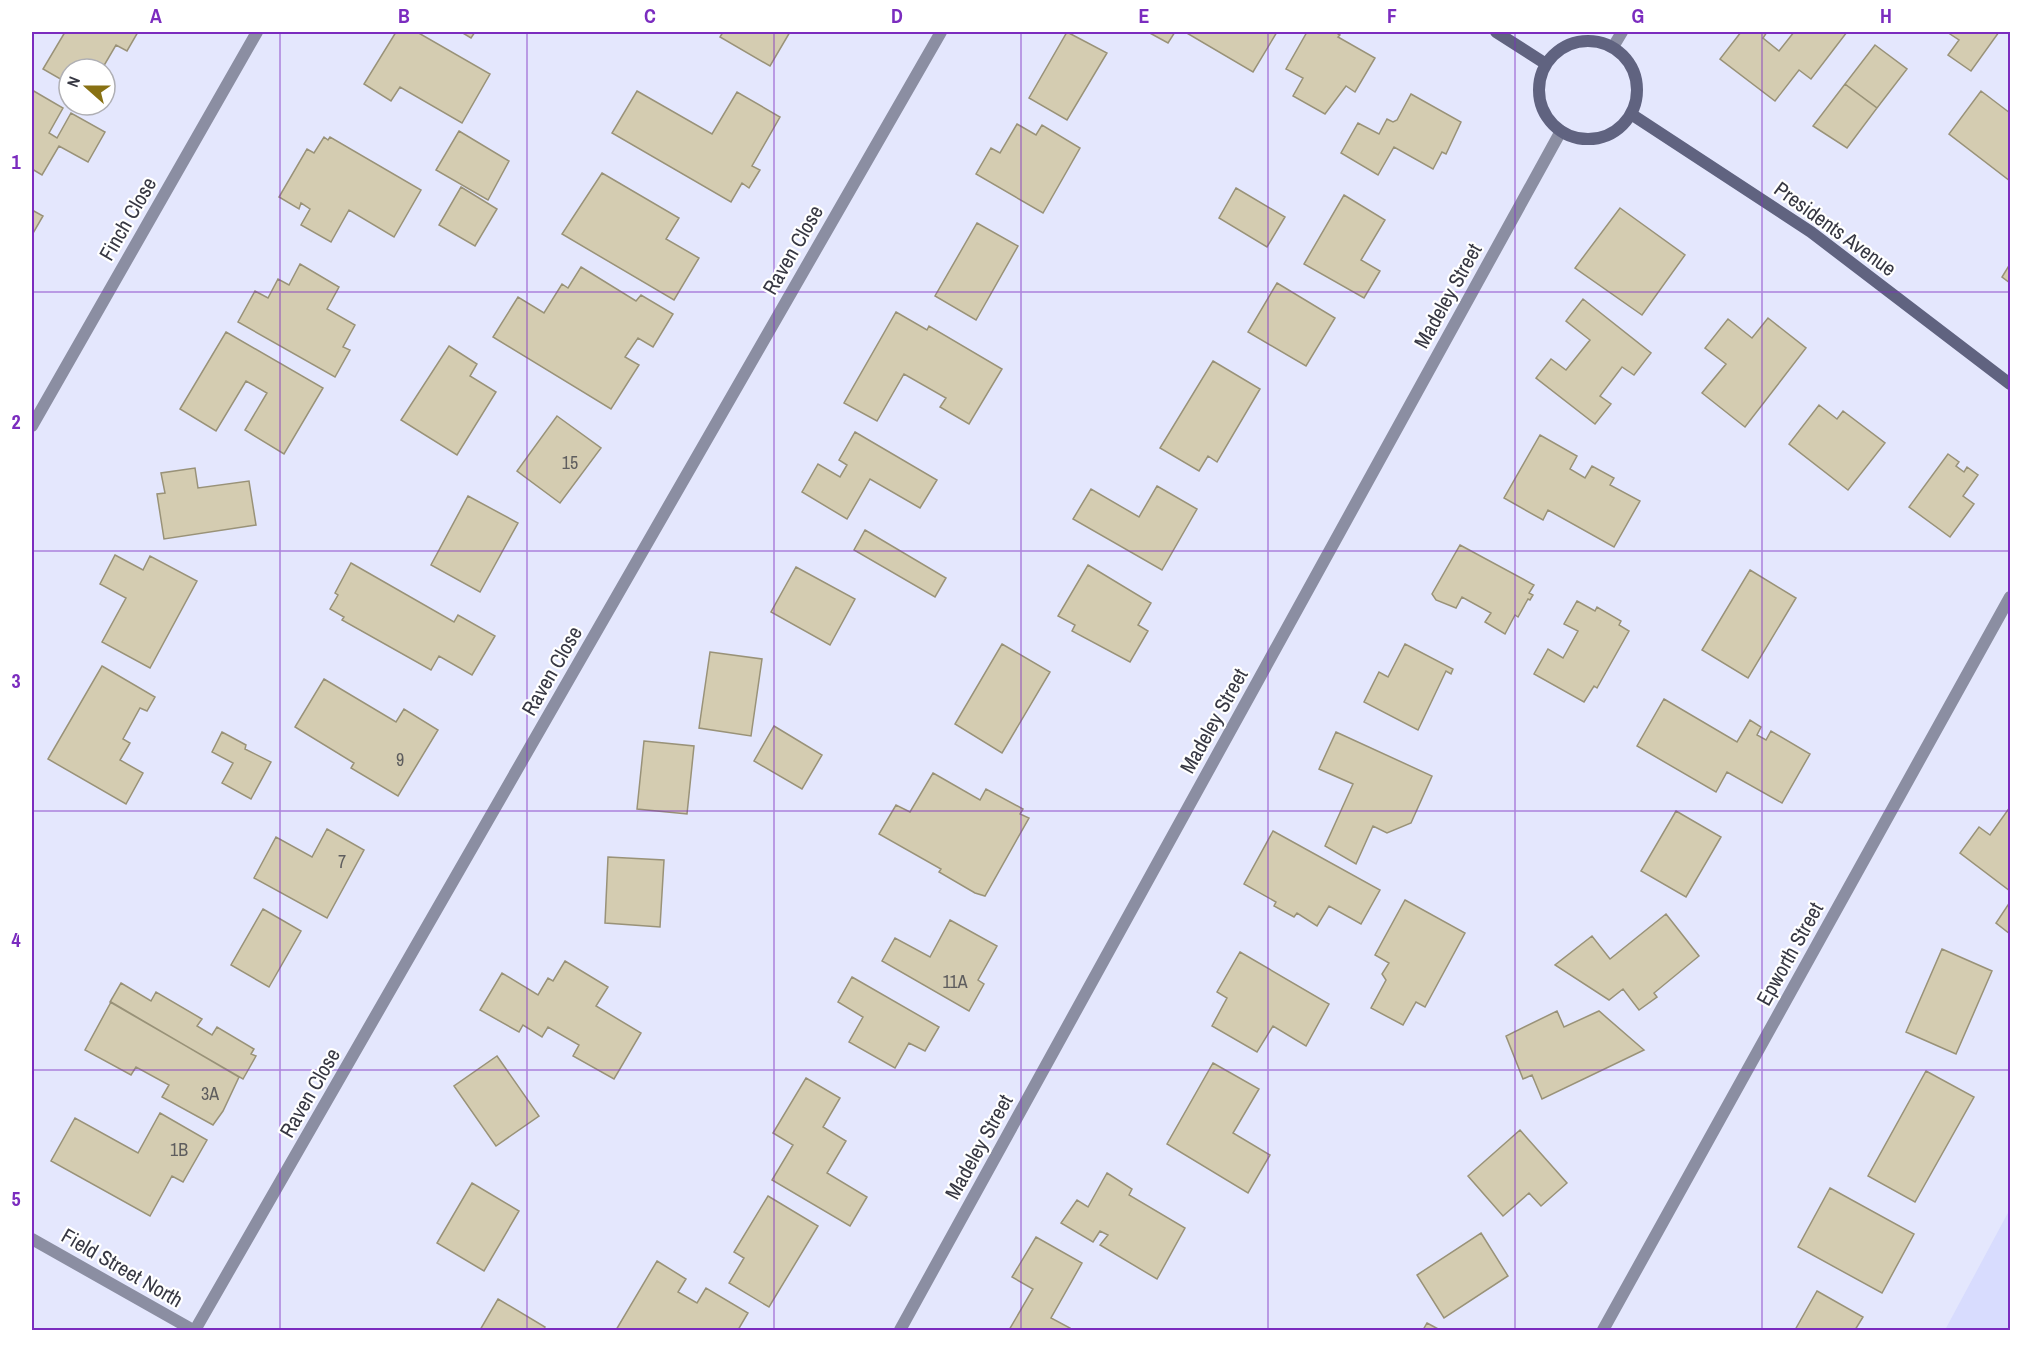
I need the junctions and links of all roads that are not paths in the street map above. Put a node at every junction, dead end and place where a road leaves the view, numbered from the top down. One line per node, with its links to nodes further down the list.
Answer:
1 (257, 32): 10 (street, Finch Close)
2 (941, 32): 13 (street, Raven Close)
3 (1496, 32): 6 (street)
4 (1622, 32): 5 (street)
5 (1613, 47): 6 (street); 7 (street)
6 (1546, 64): 8 (street)
7 (1631, 114): 8 (street); 9 (street, Presidents Avenue)
8 (1561, 131): 14 (street, Madeley Street)
9 (2010, 384)
10 (32, 426)
11 (2010, 597): 15 (street, Epworth Street)
12 (32, 1239): 13 (street, Field Street North)
13 (194, 1330)
14 (900, 1330)
15 (1603, 1330)

